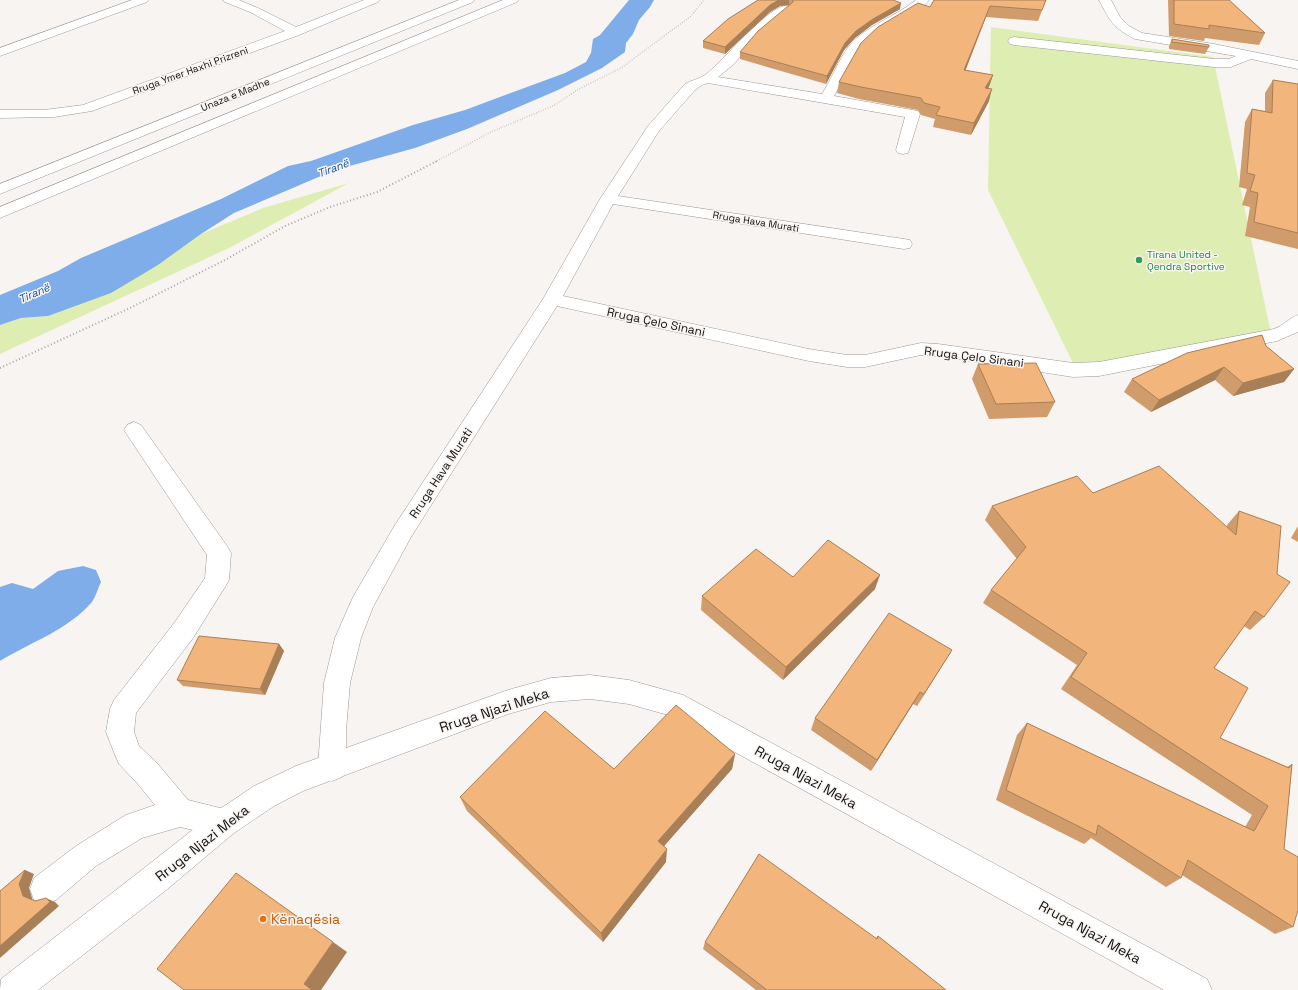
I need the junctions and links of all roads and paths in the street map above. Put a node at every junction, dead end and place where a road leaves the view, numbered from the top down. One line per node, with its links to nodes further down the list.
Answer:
1 (143, 0): 14 (main road)
2 (229, 0): 10 (main road)
3 (255, 0): 10 (main road)
4 (374, 0): 12 (main road, Rruga Ymer Haxhi Prizreni)
5 (469, 0): 21 (main road, Unaza e Madhe)
6 (513, 0): 23 (main road)
7 (704, 0): 27 (path)
8 (923, 0): 18 (main road)
9 (1105, 0): 15 (main road)
10 (243, 5): 12 (main road)
11 (785, 8): 17 (main road, Rruga Hava Murati)
12 (296, 32): 19 (main road, Rruga Ymer Haxhi Prizreni)
13 (1014, 41): 15 (main road)
14 (0, 52)
15 (1250, 55): 16 (main road)
16 (1298, 65)
17 (708, 79): 18 (main road); 22 (main road, Rruga Hava Murati)
18 (825, 100): 20 (main road)
19 (0, 114)
20 (903, 150)
21 (0, 189)
22 (608, 199): 24 (main road, Rruga Hava Murati); 25 (main road, Rruga Hava Murati)
23 (0, 213)
24 (904, 244)
25 (552, 299): 26 (main road, Rruga Çelo Sinani); 29 (main road, Rruga Hava Murati)
26 (1298, 321)
27 (0, 368)
28 (134, 430): 30 (main road)
29 (332, 767): 31 (main road, Rruga Njazi Meka); 34 (main road, Rruga Njazi Meka)
30 (180, 813): 31 (main road); 32 (main road)
31 (224, 823): 33 (main road, Rruga Njazi Meka)
32 (45, 889)
33 (12, 990)
34 (1196, 990)

